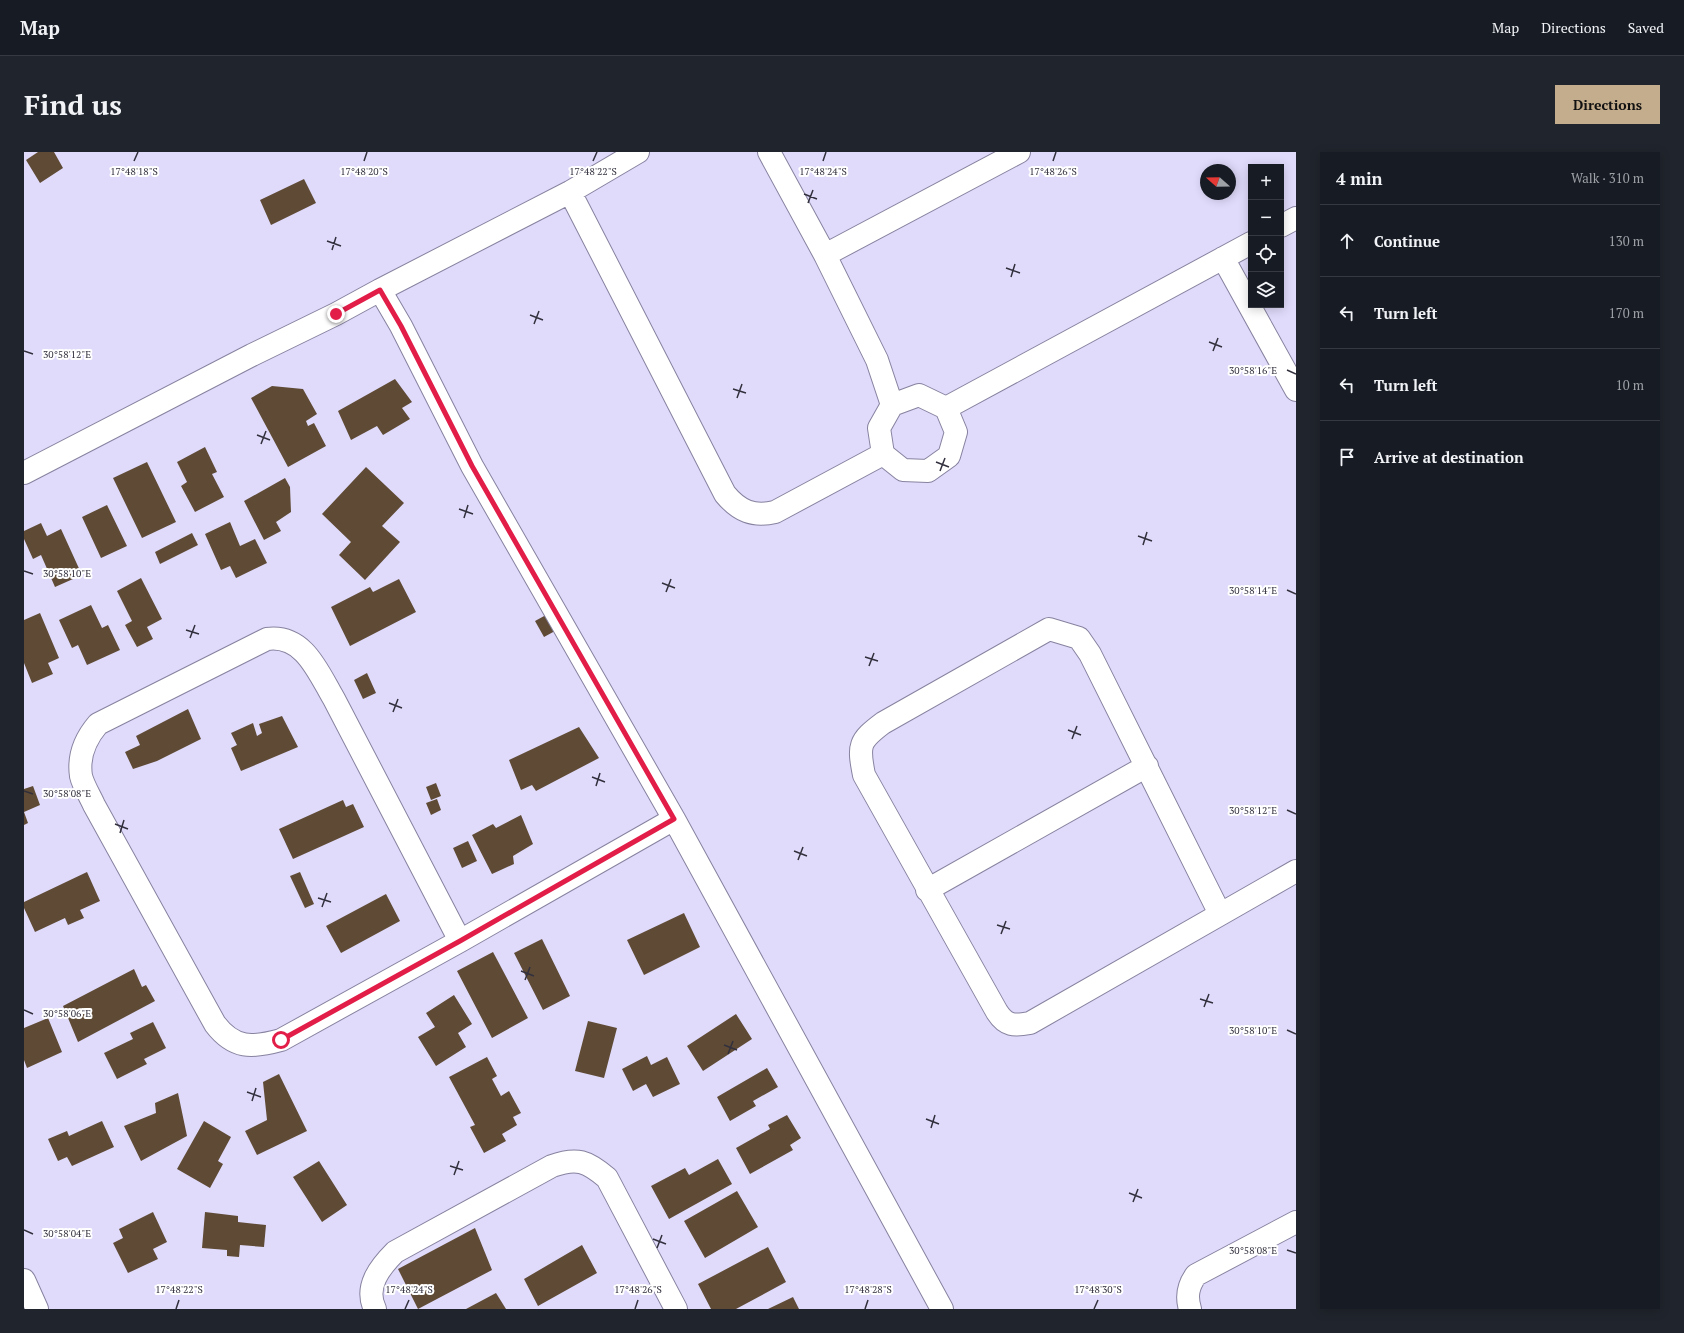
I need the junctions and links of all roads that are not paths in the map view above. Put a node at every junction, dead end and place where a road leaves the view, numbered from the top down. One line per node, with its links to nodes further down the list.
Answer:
1 (638, 152): 5 (street)
2 (769, 152): 9 (street)
3 (1019, 152): 4 (street)
4 (986, 160): 9 (street)
5 (570, 192): 11 (street); 15 (street)
6 (1296, 218): 7 (street)
7 (1284, 224)
8 (1248, 245): 10 (street)
9 (825, 256): 13 (street)
10 (1223, 258): 12 (street); 14 (street)
11 (380, 290): 16 (street); 18 (street)
12 (1296, 390)
13 (892, 405): 14 (street); 15 (street)
14 (946, 408): 15 (street)
15 (883, 454)
16 (24, 473)
17 (1147, 766): 20 (street); 20 (street); 21 (street)
18 (674, 819): 22 (street); 28 (street)
19 (1296, 871): 21 (street)
20 (927, 890): 21 (street)
21 (1220, 914)
22 (460, 941): 22 (street)
23 (1296, 1222): 29 (street)
24 (24, 1280): 25 (street)
25 (36, 1309)
26 (374, 1309): 27 (street)
27 (676, 1309)
28 (942, 1309)
29 (1190, 1309)

